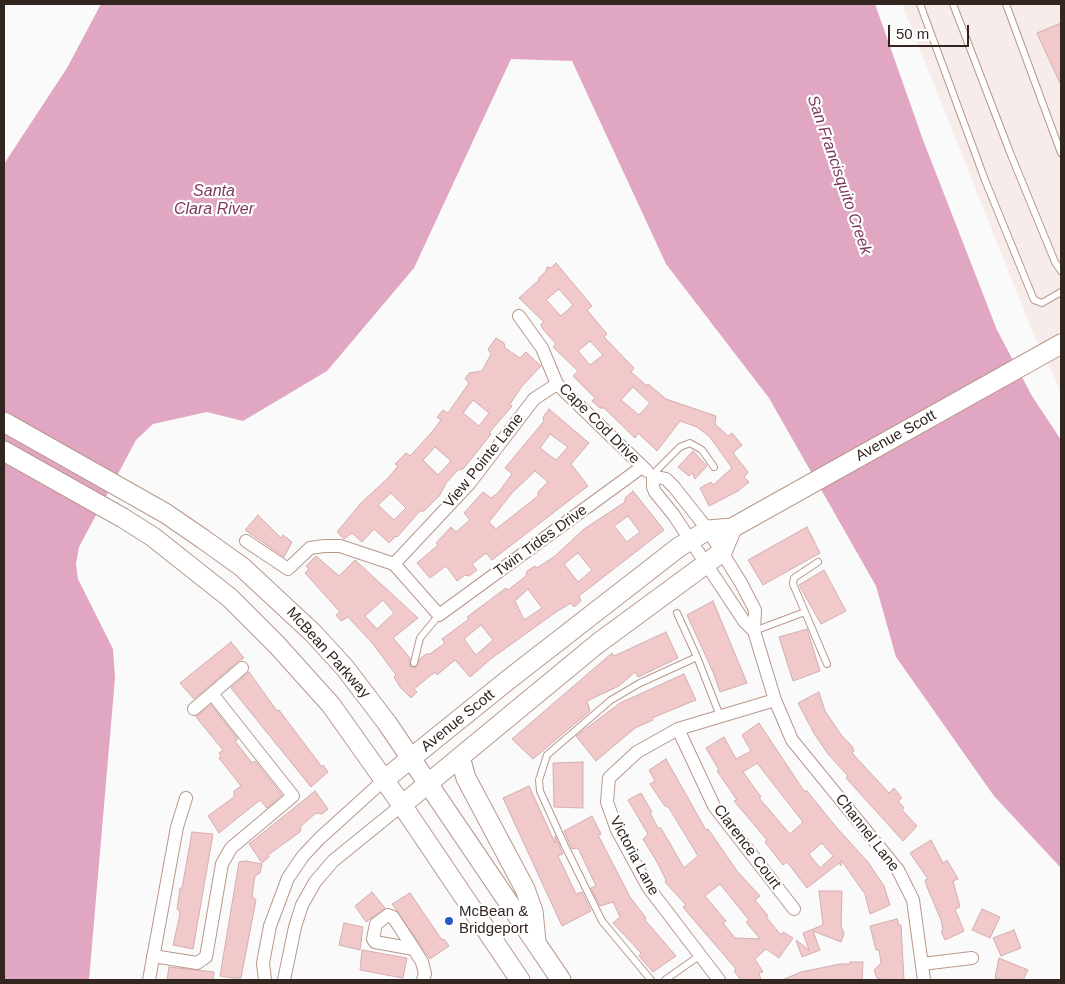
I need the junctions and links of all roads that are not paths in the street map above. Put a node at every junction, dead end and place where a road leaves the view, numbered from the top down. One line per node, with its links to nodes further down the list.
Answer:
1 (920, 4): 6 (lane)
2 (954, 4): 5 (lane)
3 (1006, 4): 4 (lane)
4 (1061, 153)
5 (1061, 271)
6 (1061, 292)
7 (519, 316): 9 (street, Cape Cod Drive)
8 (1061, 344): 14 (main road, Avenue Scott)
9 (557, 384): 13 (street, Cape Cod Drive); 21 (street, View Pointe Lane)
10 (4, 422): 36 (main road, McBean Parkway)
11 (4, 451): 37 (main road)
12 (714, 467): 13 (lane)
13 (649, 473): 15 (street, Cape Cod Drive); 17 (street, Cape Cod Drive); 24 (street, Twin Tides Drive)
14 (732, 528): 15 (main road, Avenue Scott); 18 (main road)
15 (708, 530): 17 (main road, Avenue Scott); 18 (street, Cape Cod Drive)
16 (246, 541): 21 (street)
17 (690, 541): 20 (street); 36 (main road, Avenue Scott)
18 (722, 552): 20 (main road, Avenue Scott); 25 (street, Cape Cod Drive)
19 (818, 562): 23 (lane)
20 (706, 563): 25 (street); 35 (main road, Avenue Scott)
21 (394, 564): 24 (street)
22 (677, 612): 26 (lane)
23 (805, 612): 25 (lane); 28 (lane)
24 (439, 615): 27 (lane)
25 (754, 631): 31 (street, Channel Lane)
26 (697, 658): 33 (lane); 55 (lane)
27 (414, 663)
28 (828, 664)
29 (242, 668): 30 (street)
30 (213, 695): 32 (street); 44 (street)
31 (775, 700): 33 (street, Victoria Lane); 47 (street, Channel Lane)
32 (194, 709)
33 (720, 716): 34 (street, Victoria Lane)
34 (678, 729): 41 (street, Clarence Court); 45 (street, Victoria Lane)
35 (460, 756): 38 (main road, Avenue Scott); 42 (main road)
36 (410, 759): 37 (main road, Avenue Scott); 38 (main road, McBean Parkway)
37 (384, 780): 40 (main road); 49 (street, Avenue Scott)
38 (427, 783): 40 (main road, Avenue Scott); 42 (main road, McBean Parkway)
39 (186, 798): 44 (street)
40 (402, 805): 51 (street, Avenue Scott); 53 (main road)
41 (794, 909)
42 (536, 943): 54 (main road, McBean Parkway)
43 (414, 949): 52 (street)
44 (153, 956): 48 (street)
45 (700, 956): 56 (lane); 57 (street, Victoria Lane)
46 (972, 958): 47 (street)
47 (922, 964): 58 (street, Channel Lane)
48 (150, 980)
49 (264, 980)
50 (272, 980): 51 (street)
51 (283, 980)
52 (423, 980)
53 (520, 980)
54 (561, 980)
55 (651, 980)
56 (665, 980)
57 (719, 980)
58 (924, 980)

